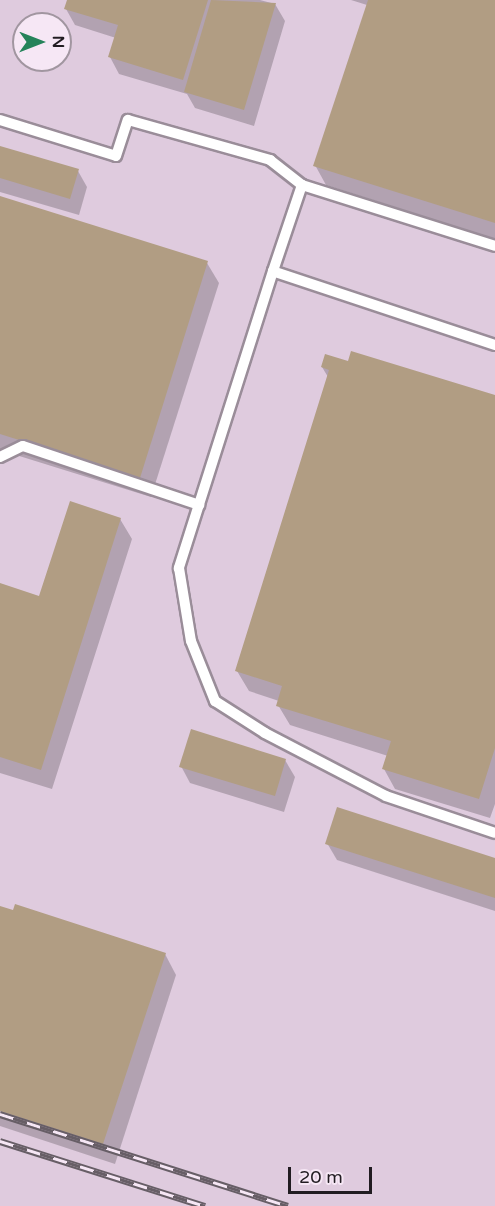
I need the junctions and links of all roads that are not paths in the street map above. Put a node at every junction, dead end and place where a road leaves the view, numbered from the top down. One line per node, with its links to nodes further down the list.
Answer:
1 (0, 120): 2 (lane)
2 (302, 184): 3 (lane); 4 (lane)
3 (495, 246)
4 (273, 272): 5 (lane); 7 (lane)
5 (495, 345)
6 (0, 457): 7 (lane)
7 (199, 505): 8 (lane)
8 (495, 833)

